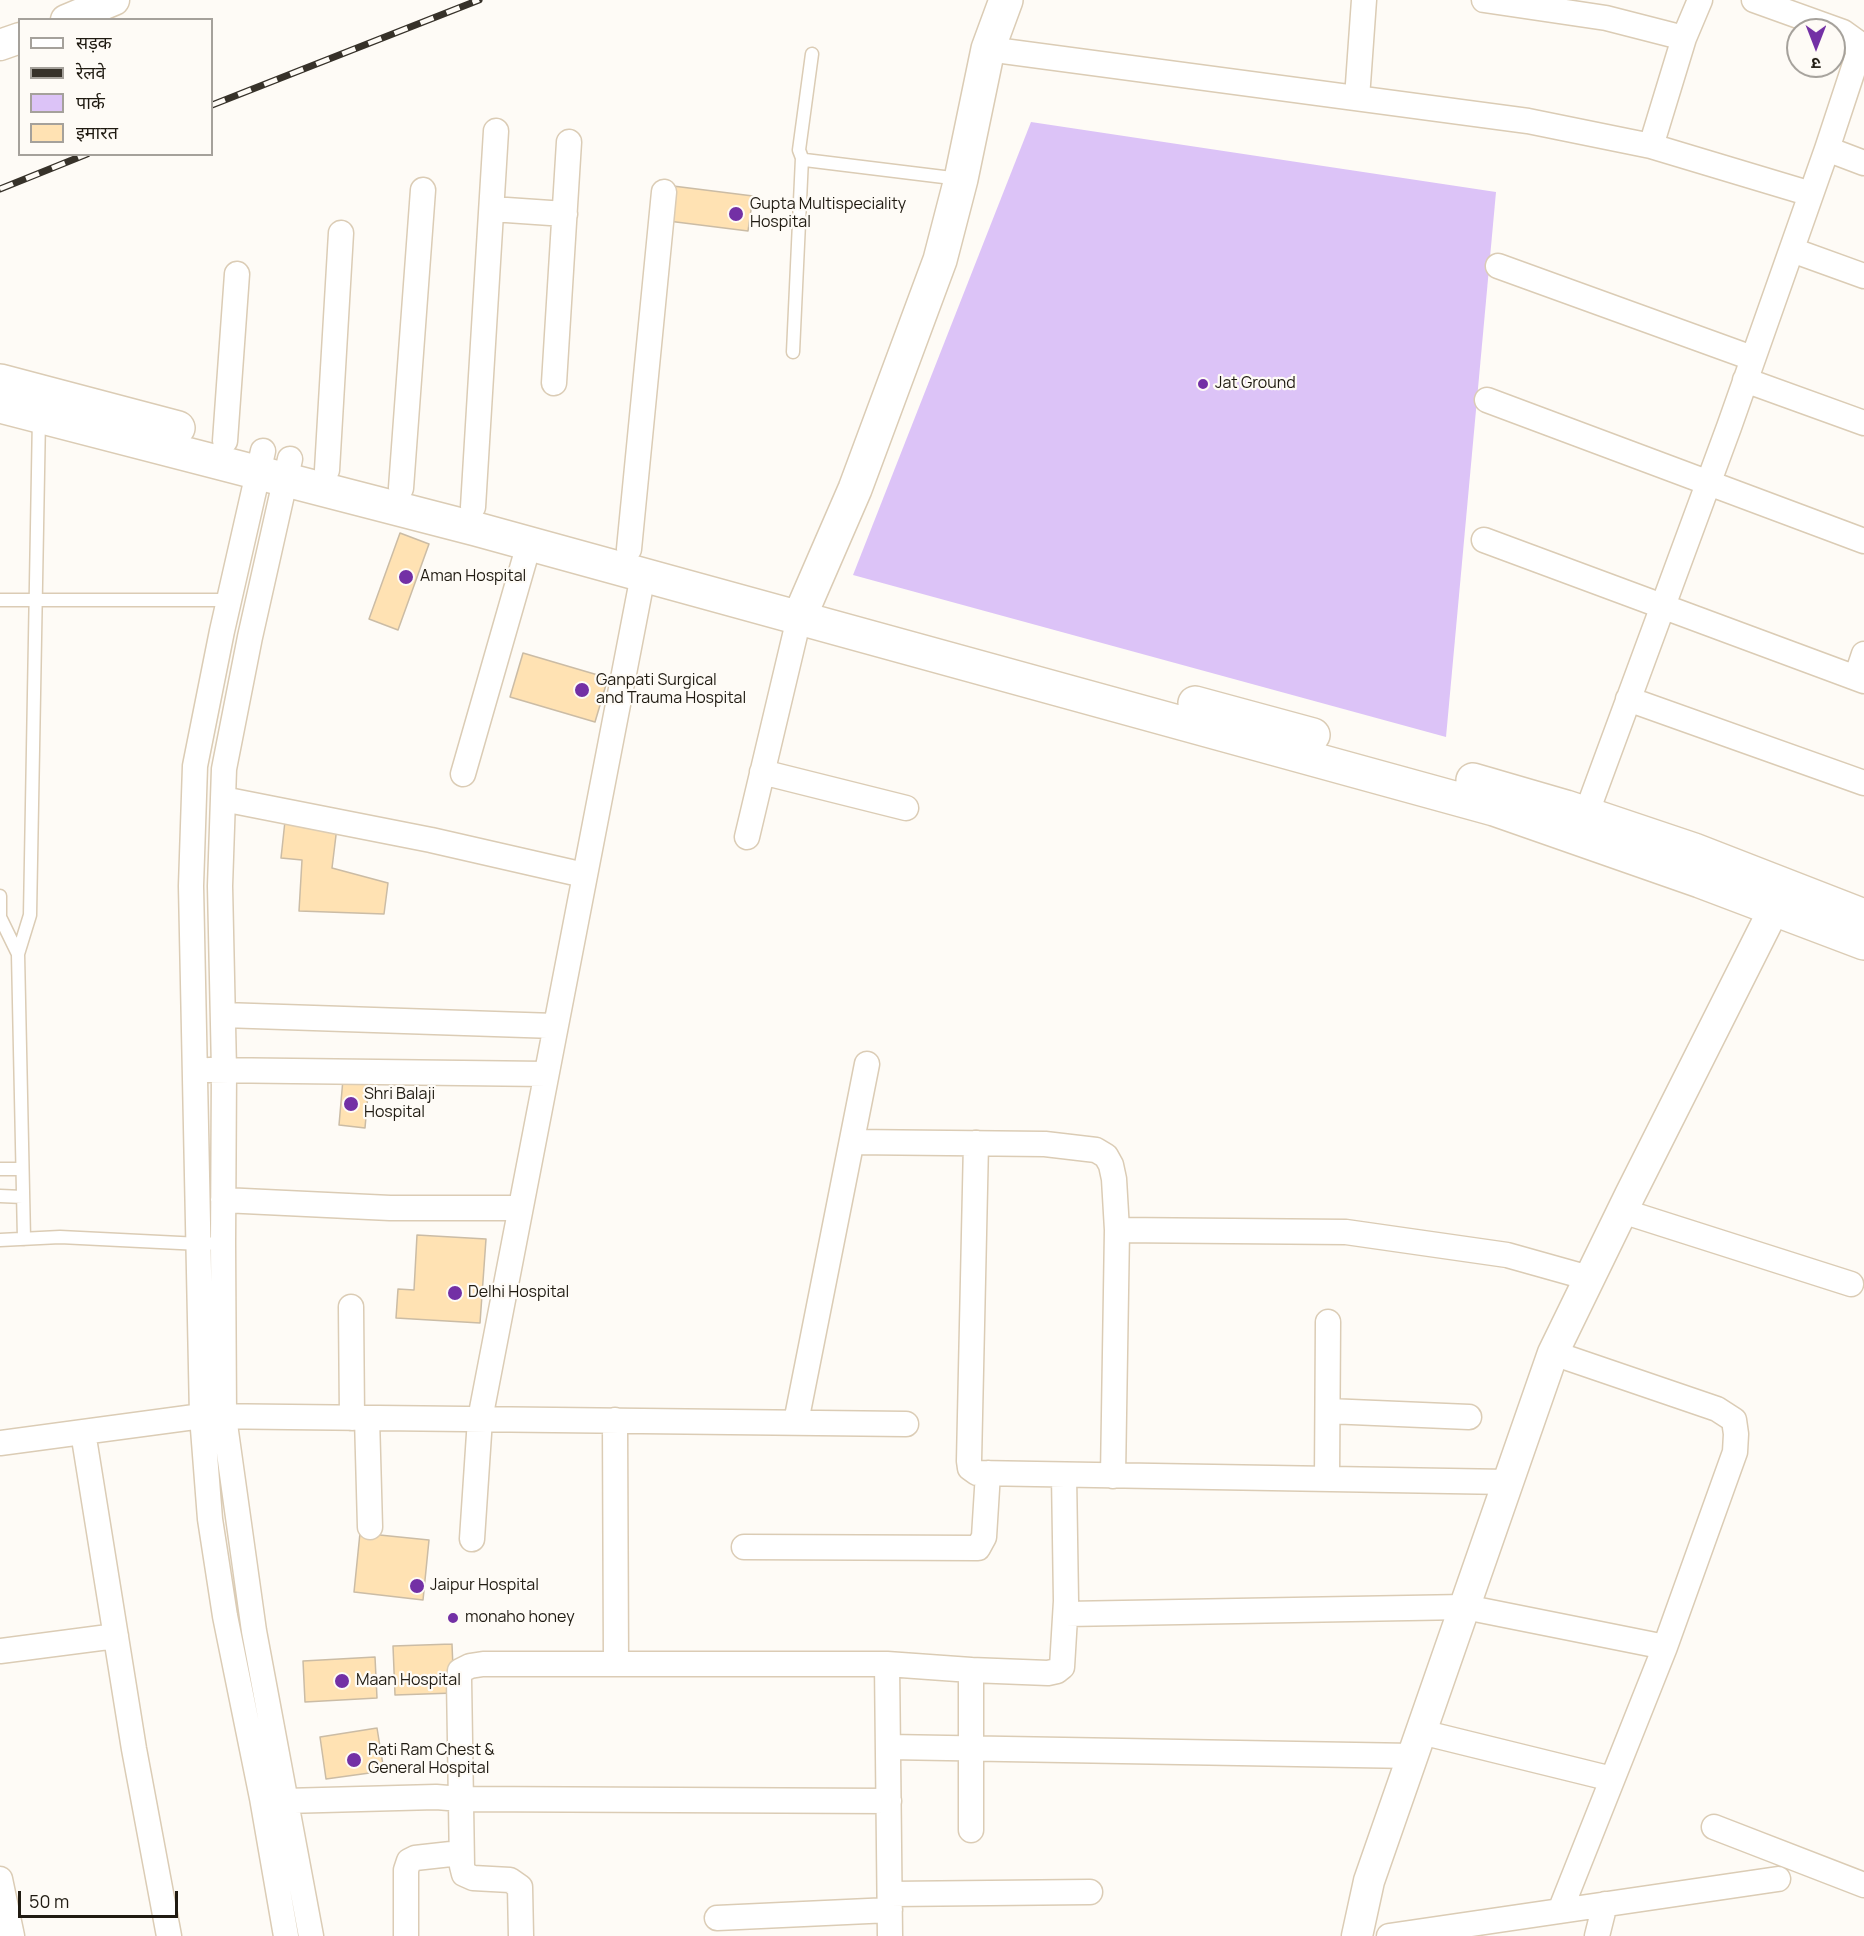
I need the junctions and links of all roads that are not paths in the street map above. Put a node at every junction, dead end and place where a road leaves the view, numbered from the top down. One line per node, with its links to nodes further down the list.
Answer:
1 (114, 0): 7 (street)
2 (1006, 0): 11 (main road)
3 (1364, 0): 13 (street)
4 (1484, 0): 8 (street)
5 (1700, 0): 8 (street)
6 (1754, 0): 17 (street)
7 (71, 18)
8 (1684, 38): 16 (street)
9 (18, 39): 10 (street)
10 (0, 45)
11 (988, 49): 13 (street); 20 (main road)
12 (812, 54): 18 (lane)
13 (1357, 98): 16 (street)
14 (496, 131): 24 (street)
15 (569, 142): 25 (street)
16 (1651, 146): 23 (street)
17 (1827, 149): 19 (street); 23 (street)
18 (802, 158): 20 (lane); 31 (lane)
19 (1864, 163)
20 (961, 179): 53 (main road)
21 (423, 190): 43 (street)
22 (664, 192): 48 (street)
23 (1811, 194): 27 (street)
24 (492, 209): 25 (street); 44 (street)
25 (565, 214): 34 (street)
26 (341, 233): 41 (street)
27 (1792, 250): 30 (street); 32 (street)
28 (1498, 266): 32 (street)
29 (237, 274): 39 (street)
30 (1864, 276)
31 (793, 352)
32 (1748, 369): 38 (street); 42 (street)
33 (0, 381): 36 (main road)
34 (554, 383)
35 (1487, 400): 42 (street)
36 (39, 404): 37 (main road); 39 (main road); 40 (main road); 50 (lane)
37 (0, 406)
38 (1864, 423)
39 (225, 441): 40 (main road)
40 (274, 466): 41 (main road); 47 (main road); 51 (street); 60 (street)
41 (327, 470): 43 (main road)
42 (1708, 483): 46 (street); 52 (street)
43 (401, 488): 44 (main road)
44 (473, 507): 48 (main road)
45 (1484, 540): 52 (street)
46 (1864, 541)
47 (529, 544): 48 (main road); 58 (street)
48 (636, 562): 53 (main road); 64 (street)
49 (0, 600): 50 (lane)
50 (36, 600): 51 (lane); 69 (lane)
51 (229, 600): 73 (street)
52 (1662, 606): 55 (street); 56 (street)
53 (804, 608): 57 (street); 62 (main road)
54 (1864, 654): 55 (street)
55 (1860, 679)
56 (1628, 699): 59 (street); 62 (street)
57 (762, 772): 61 (street); 63 (street)
58 (463, 774)
59 (1864, 783)
60 (223, 799): 64 (street); 70 (street)
61 (906, 808)
62 (1581, 826): 66 (main road)
63 (747, 837)
64 (584, 875): 71 (street)
65 (0, 896): 69 (lane)
66 (1780, 897): 67 (main road); 68 (main road); 84 (street)
67 (1864, 916)
68 (1864, 943)
69 (18, 954): 79 (lane)
70 (223, 1015): 71 (street); 74 (street)
71 (555, 1026): 75 (street)
72 (867, 1064): 76 (street)
73 (195, 1070): 74 (street); 88 (street)
74 (224, 1070): 75 (street); 82 (street)
75 (546, 1074): 83 (street)
76 (852, 1142): 77 (street); 100 (street)
77 (976, 1143): 85 (street); 104 (street)
78 (0, 1169): 79 (lane)
79 (22, 1169): 81 (lane)
80 (0, 1196): 81 (lane)
81 (22, 1197): 86 (lane)
82 (223, 1200): 83 (street); 88 (street)
83 (520, 1208): 98 (street)
84 (1622, 1211): 89 (street); 90 (street)
85 (1117, 1230): 89 (street); 106 (street)
86 (24, 1239): 87 (lane); 88 (lane)
87 (0, 1240)
88 (211, 1243): 95 (street)
89 (1589, 1278): 93 (street)
90 (1851, 1284)
91 (351, 1307): 97 (street)
92 (1328, 1322): 94 (street)
93 (1553, 1353): 108 (street); 115 (street)
94 (1328, 1411): 96 (street); 107 (street)
95 (213, 1416): 97 (street); 102 (street); 125 (street); 140 (street)
96 (1469, 1417)
97 (360, 1418): 98 (street); 109 (street)
98 (480, 1419): 99 (street); 110 (street)
99 (615, 1420): 100 (street); 117 (street)
100 (796, 1422): 101 (street)
101 (906, 1424)
102 (83, 1432): 103 (street); 114 (street)
103 (0, 1443)
104 (988, 1473): 105 (street); 111 (street)
105 (1064, 1475): 106 (street); 113 (street)
106 (1113, 1476): 107 (street)
107 (1327, 1479): 108 (street)
108 (1508, 1482): 112 (street)
109 (370, 1527)
110 (472, 1539)
111 (744, 1547)
112 (1465, 1607): 113 (street); 115 (street); 120 (street)
113 (1066, 1614): 119 (street)
114 (116, 1636): 116 (street); 139 (street)
115 (1665, 1647): 123 (street)
116 (0, 1651)
117 (616, 1664): 118 (street); 124 (street)
118 (887, 1664): 119 (street); 121 (street)
119 (971, 1670): 122 (street)
120 (1417, 1744): 122 (street); 123 (street); 145 (street)
121 (889, 1747): 122 (street); 126 (street)
122 (972, 1749): 128 (street)
123 (1612, 1779): 136 (street)
124 (461, 1799): 125 (street); 126 (street); 129 (street)
125 (285, 1801): 141 (street)
126 (889, 1801): 134 (street)
127 (1714, 1827): 131 (street)
128 (971, 1830)
129 (460, 1853): 142 (street); 143 (street)
130 (1778, 1879): 135 (street)
131 (1864, 1885)
132 (1, 1891): 138 (street)
133 (1090, 1892): 134 (street)
134 (890, 1902): 137 (street); 144 (street)
135 (1605, 1904): 136 (street); 147 (street)
136 (1560, 1911): 146 (street)
137 (717, 1918)
138 (12, 1936)
139 (169, 1936)
140 (286, 1936)
141 (311, 1936)
142 (406, 1936)
143 (521, 1936)
144 (890, 1936)
145 (1358, 1936)
146 (1389, 1936)
147 (1597, 1936)

